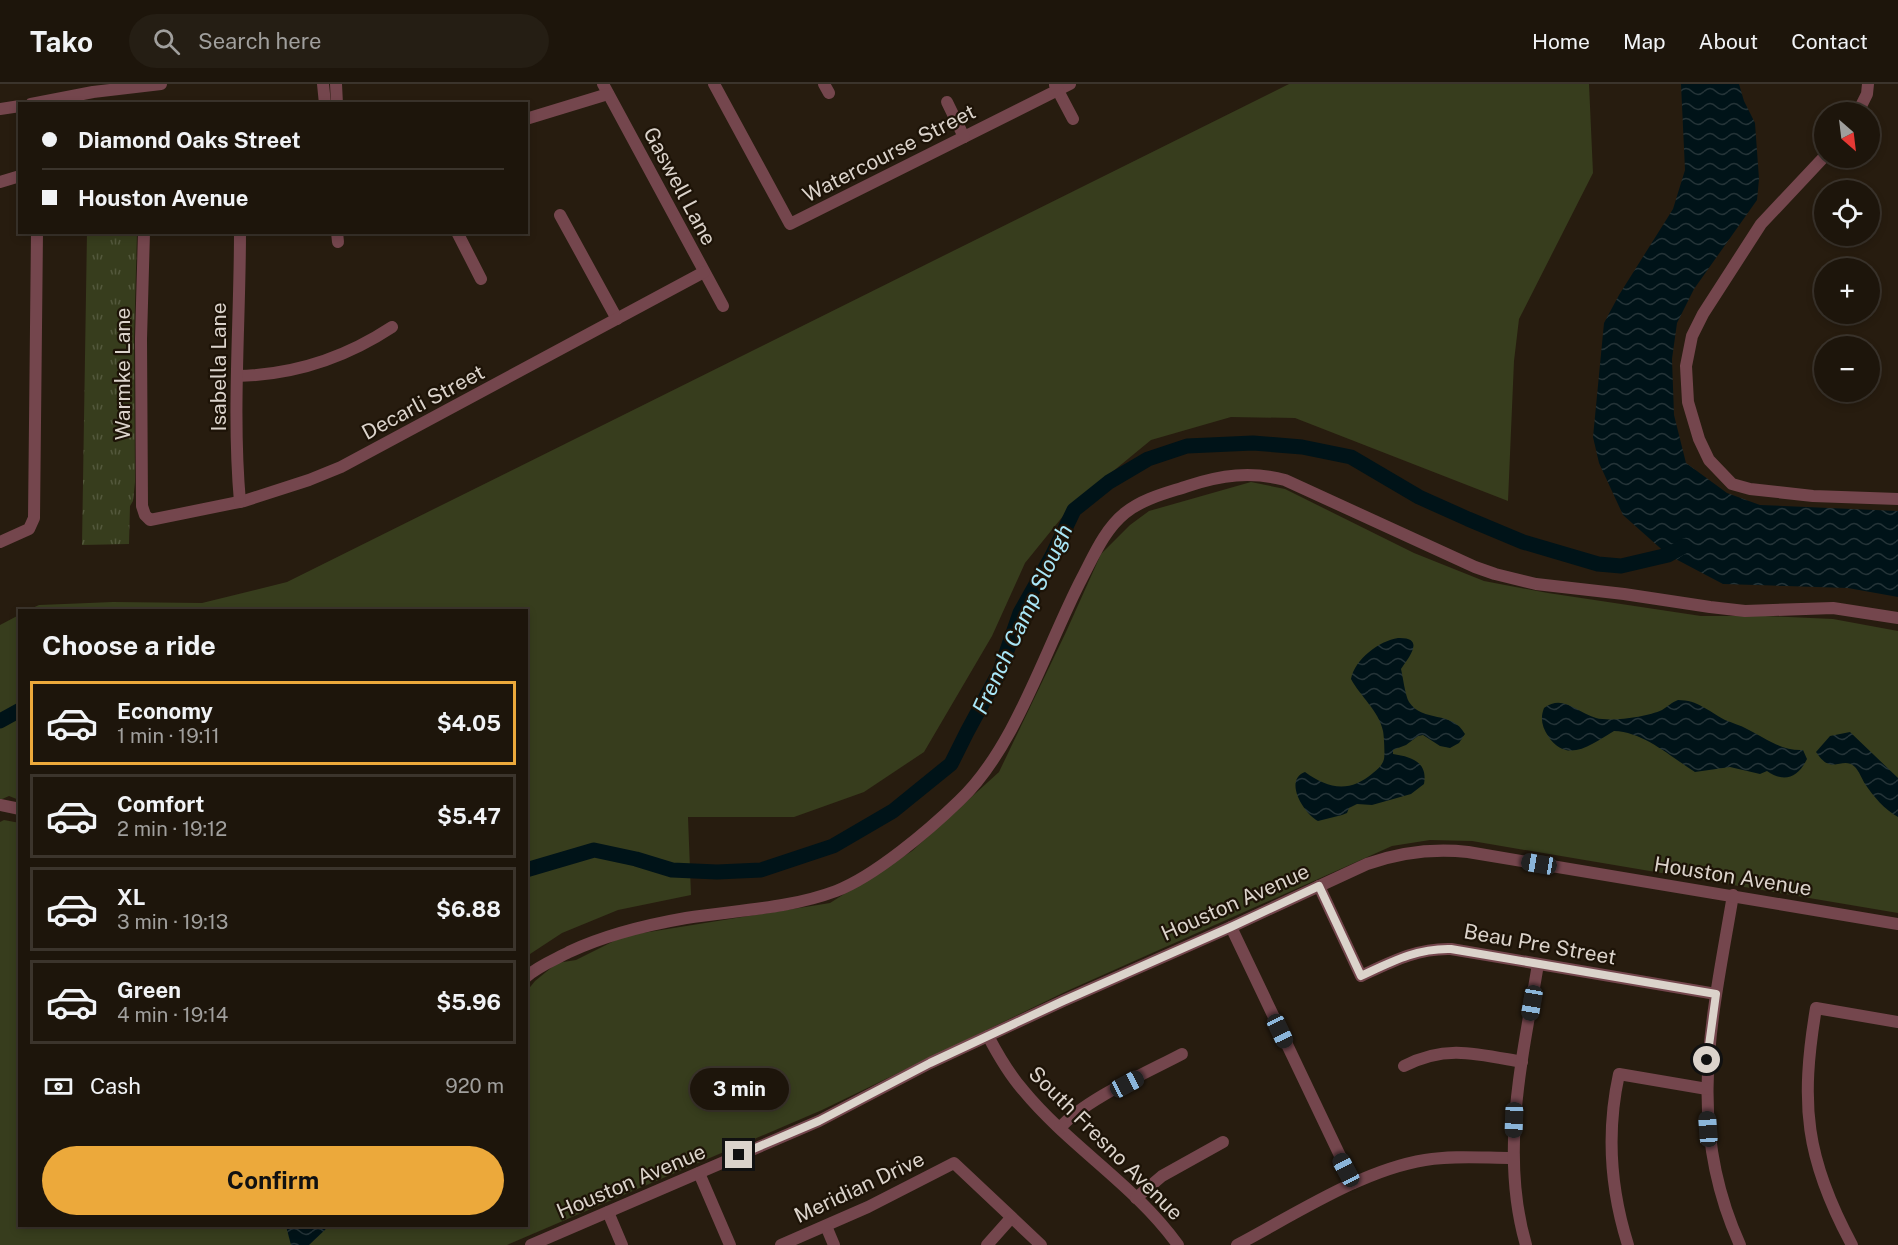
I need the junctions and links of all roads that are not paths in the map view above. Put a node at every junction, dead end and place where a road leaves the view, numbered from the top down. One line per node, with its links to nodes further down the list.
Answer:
1 (161, 84): 9 (street)
2 (323, 84): 11 (street)
3 (336, 84): 12 (street)
4 (714, 84): 19 (street, Watercourse Street)
5 (1070, 84): 7 (street, Watercourse Street)
6 (1868, 84): 14 (street)
7 (1056, 87): 18 (street); 19 (street, Watercourse Street)
8 (605, 89): 17 (street); 28 (street, Gaswell Lane)
9 (76, 90): 10 (street)
10 (37, 102)
11 (325, 102)
12 (337, 102)
13 (947, 102): 19 (street)
14 (1863, 102)
15 (18, 106): 16 (street)
16 (0, 110)
17 (528, 118)
18 (1073, 119)
19 (964, 137)
20 (1814, 168): 34 (street)
21 (18, 177): 22 (street)
22 (0, 182)
23 (560, 214): 31 (street)
24 (37, 234): 37 (street)
25 (144, 234): 36 (street, Warmke Lane)
26 (240, 234): 33 (street, Isabella Lane)
27 (458, 234): 29 (street)
28 (704, 272): 30 (street, Gaswell Lane); 31 (street, Decarli Street)
29 (481, 279)
30 (723, 306)
31 (617, 319): 35 (street, Decarli Street)
32 (392, 327): 33 (street)
33 (237, 376): 35 (street, Isabella Lane)
34 (1898, 499)
35 (240, 502): 36 (street, Decarli Street)
36 (144, 514)
37 (0, 542)
38 (1898, 618): 46 (street)
39 (0, 806): 40 (street)
40 (18, 808)
41 (1319, 886): 42 (street, Houston Avenue); 44 (street, Houston Avenue); 45 (street, Beau Pre Street)
42 (1733, 896): 43 (street, Houston Avenue); 47 (street)
43 (1898, 924)
44 (1231, 927): 49 (street, Houston Avenue); 58 (street)
45 (1538, 964): 47 (street, Beau Pre Street); 51 (street)
46 (528, 976)
47 (1716, 994): 53 (street)
48 (1898, 1022): 75 (street)
49 (988, 1036): 54 (street, South Fresno Avenue); 57 (street, Houston Avenue)
50 (1182, 1054): 54 (street)
51 (1522, 1062): 52 (street); 56 (street)
52 (1404, 1066)
53 (1707, 1089): 73 (street); 74 (street)
54 (1060, 1128): 59 (street, South Fresno Avenue)
55 (1224, 1142): 59 (street)
56 (1513, 1158): 58 (street); 72 (street)
57 (699, 1173): 60 (street, Houston Avenue); 65 (street)
58 (1353, 1183): 71 (street)
59 (1137, 1197): 70 (street, South Fresno Avenue)
60 (608, 1212): 63 (street, Houston Avenue); 64 (street)
61 (1011, 1218): 62 (street, Meridian Drive); 68 (street); 69 (street)
62 (826, 1226): 66 (street, Meridian Drive); 67 (street)
63 (531, 1245)
64 (622, 1245)
65 (730, 1245)
66 (781, 1245)
67 (834, 1245)
68 (987, 1245)
69 (1041, 1245)
70 (1178, 1245)
71 (1237, 1245)
72 (1526, 1245)
73 (1628, 1245)
74 (1740, 1245)
75 (1852, 1245)

